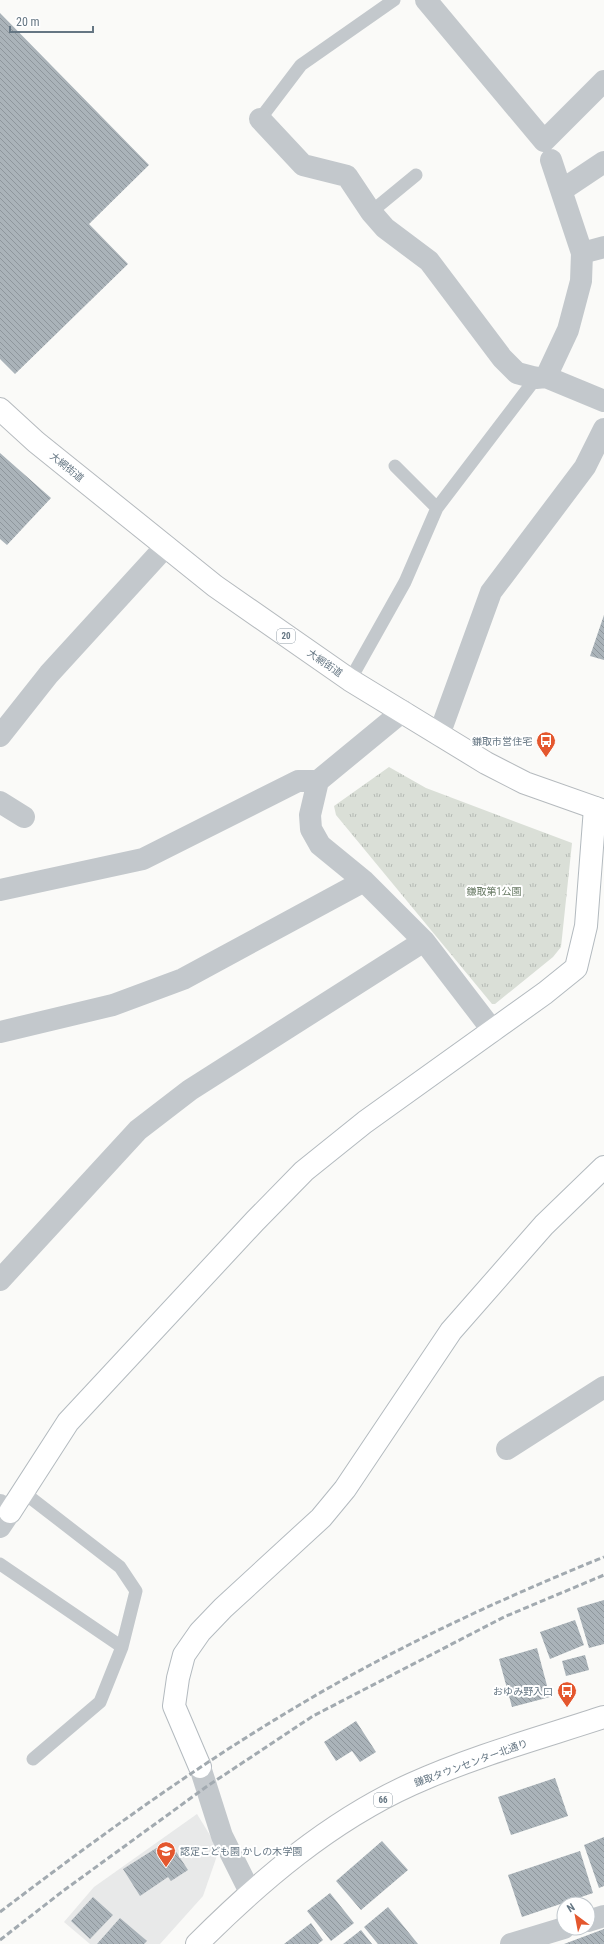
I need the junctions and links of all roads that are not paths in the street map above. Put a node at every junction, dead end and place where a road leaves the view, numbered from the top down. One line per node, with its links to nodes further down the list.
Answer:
1 (394, 0): 4 (lane)
2 (426, 0): 3 (street)
3 (604, 81)
4 (260, 119): 9 (street)
5 (551, 160): 8 (street)
6 (604, 162): 8 (street)
7 (416, 175): 9 (lane)
8 (562, 190): 11 (street)
9 (371, 212): 12 (street)
10 (604, 247): 11 (street)
11 (582, 253): 12 (street)
12 (541, 377): 13 (street); 17 (lane)
13 (604, 401)
14 (0, 409): 18 (street, 大網街道 / 20)
15 (604, 429): 21 (street)
16 (394, 466): 17 (lane)
17 (437, 508): 19 (lane)
18 (166, 546): 19 (street, 大網街道 / 20); 22 (street)
19 (350, 680): 20 (street, 大網街道 / 20)
20 (403, 711): 21 (street, 大網街道 / 20); 23 (street)
21 (439, 735): 25 (street, 大網街道 / 20)
22 (0, 736)
23 (318, 781): 27 (street); 28 (street)
24 (0, 802): 26 (street)
25 (599, 810): 30 (street)
26 (24, 817)
27 (364, 881): 29 (street); 31 (street)
28 (0, 890)
29 (424, 941): 30 (street); 33 (street)
30 (493, 1031): 36 (street)
31 (0, 1032)
32 (604, 1167): 42 (street)
33 (0, 1280)
34 (604, 1387): 35 (street)
35 (507, 1449)
36 (22, 1492): 37 (street); 39 (lane)
37 (3, 1515)
38 (0, 1564): 39 (lane)
39 (122, 1647): 41 (lane)
40 (604, 1717): 42 (street, 鎌取タウンセンター北通り / 66)
41 (33, 1759)
42 (250, 1892): 45 (street, 鎌取タウンセンター北通り / 66)
43 (556, 1931): 44 (street)
44 (525, 1942)
45 (196, 1944)

